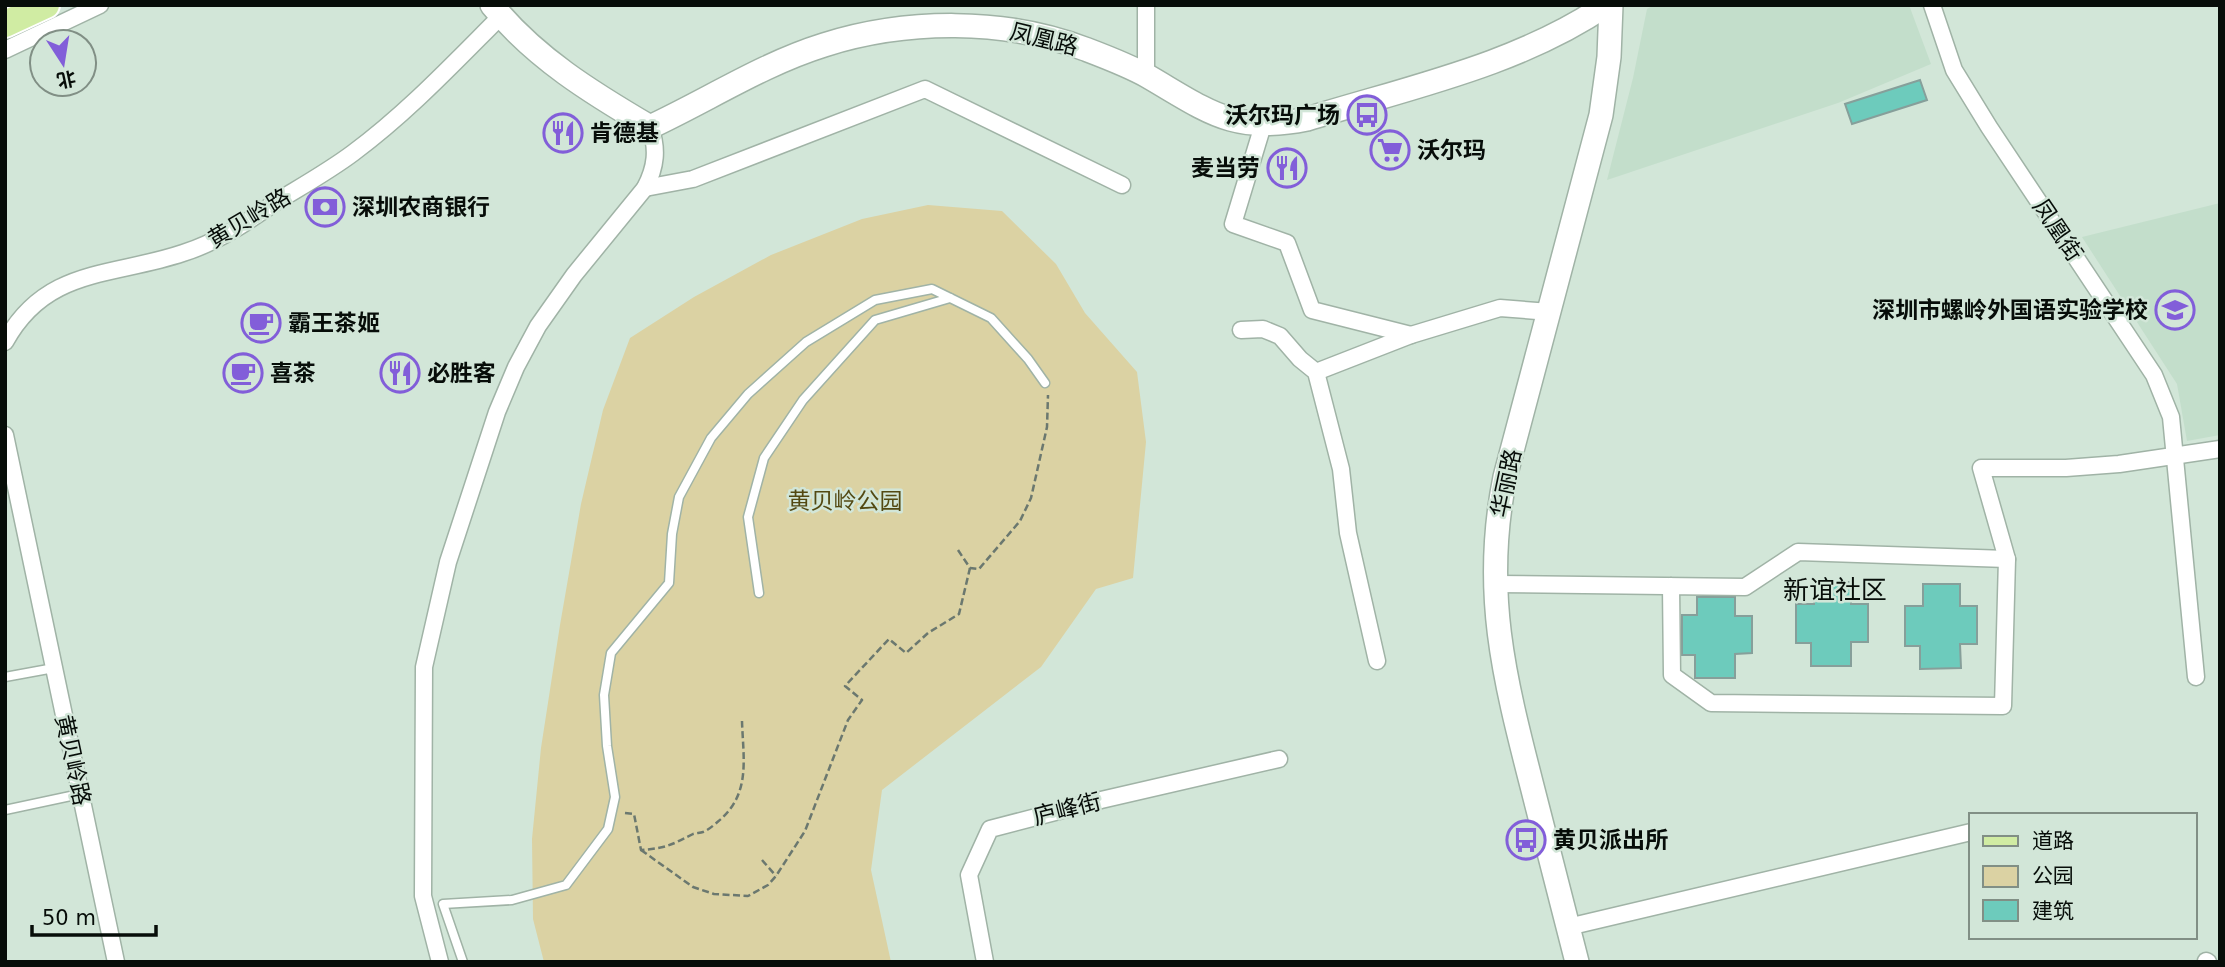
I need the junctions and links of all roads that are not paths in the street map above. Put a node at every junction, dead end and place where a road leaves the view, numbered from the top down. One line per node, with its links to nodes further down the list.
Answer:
1 (46, 5): 7 (main road)
2 (100, 5): 8 (street)
3 (1146, 5): 9 (street)
4 (1608, 5): 10 (street, 凤凰路); 15 (street, 华丽路)
5 (1932, 5): 23 (street, 凤凰街)
6 (497, 9): 11 (street); 18 (street, 黄贝岭路)
7 (5, 24)
8 (5, 50)
9 (1146, 75): 10 (street, 凤凰路); 11 (street, 凤凰路)
10 (1263, 125): 17 (street)
11 (650, 127): 13 (street)
12 (1122, 185): 13 (street)
13 (645, 188): 38 (street)
14 (950, 298): 20 (lane); 27 (lane); 39 (lane)
15 (1550, 312): 17 (street); 25 (street, 华丽路)
16 (1241, 330): 19 (street)
17 (1411, 335): 19 (street)
18 (5, 342)
19 (1316, 372): 28 (street)
20 (1045, 383)
21 (5, 435): 29 (street, 黄贝岭路)
22 (2220, 449): 23 (street)
23 (2176, 456): 24 (street); 31 (street, 凤凰街)
24 (2007, 559): 26 (street); 26 (street)
25 (1495, 584): 26 (street); 36 (street, 华丽路)
26 (1671, 586)
27 (760, 593)
28 (1377, 661)
29 (54, 668): 30 (lane); 33 (street, 黄贝岭路)
30 (5, 677)
31 (2196, 677)
32 (1279, 759): 40 (street, 庐峰街)
33 (80, 794): 34 (lane); 37 (street, 黄贝岭路)
34 (5, 810)
35 (1969, 832): 36 (street)
36 (1568, 927): 41 (street, 华丽路)
37 (116, 962)
38 (440, 962)
39 (463, 962)
40 (985, 962)
41 (1577, 962)

